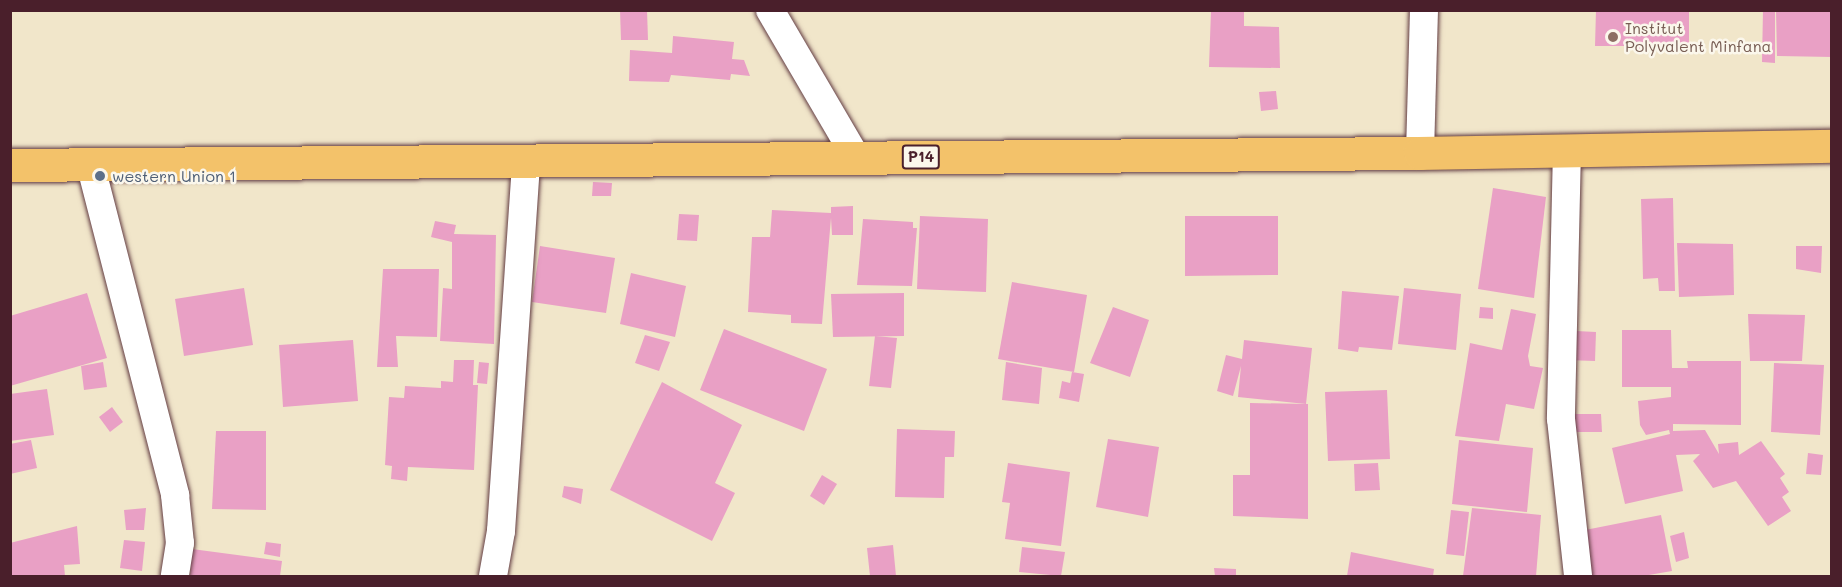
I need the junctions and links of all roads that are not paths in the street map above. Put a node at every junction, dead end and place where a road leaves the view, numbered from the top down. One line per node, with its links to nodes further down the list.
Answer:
1 (770, 10): 6 (street)
2 (1424, 10): 5 (street)
3 (1832, 146): 4 (main road, P14)
4 (1567, 149): 5 (main road, P14); 12 (street)
5 (1420, 153): 6 (main road, P14)
6 (856, 157): 7 (main road, P14)
7 (526, 163): 9 (main road, P14); 11 (street)
8 (10, 165): 9 (main road, P14)
9 (91, 166): 10 (street)
10 (175, 576)
11 (493, 576)
12 (1578, 576)

